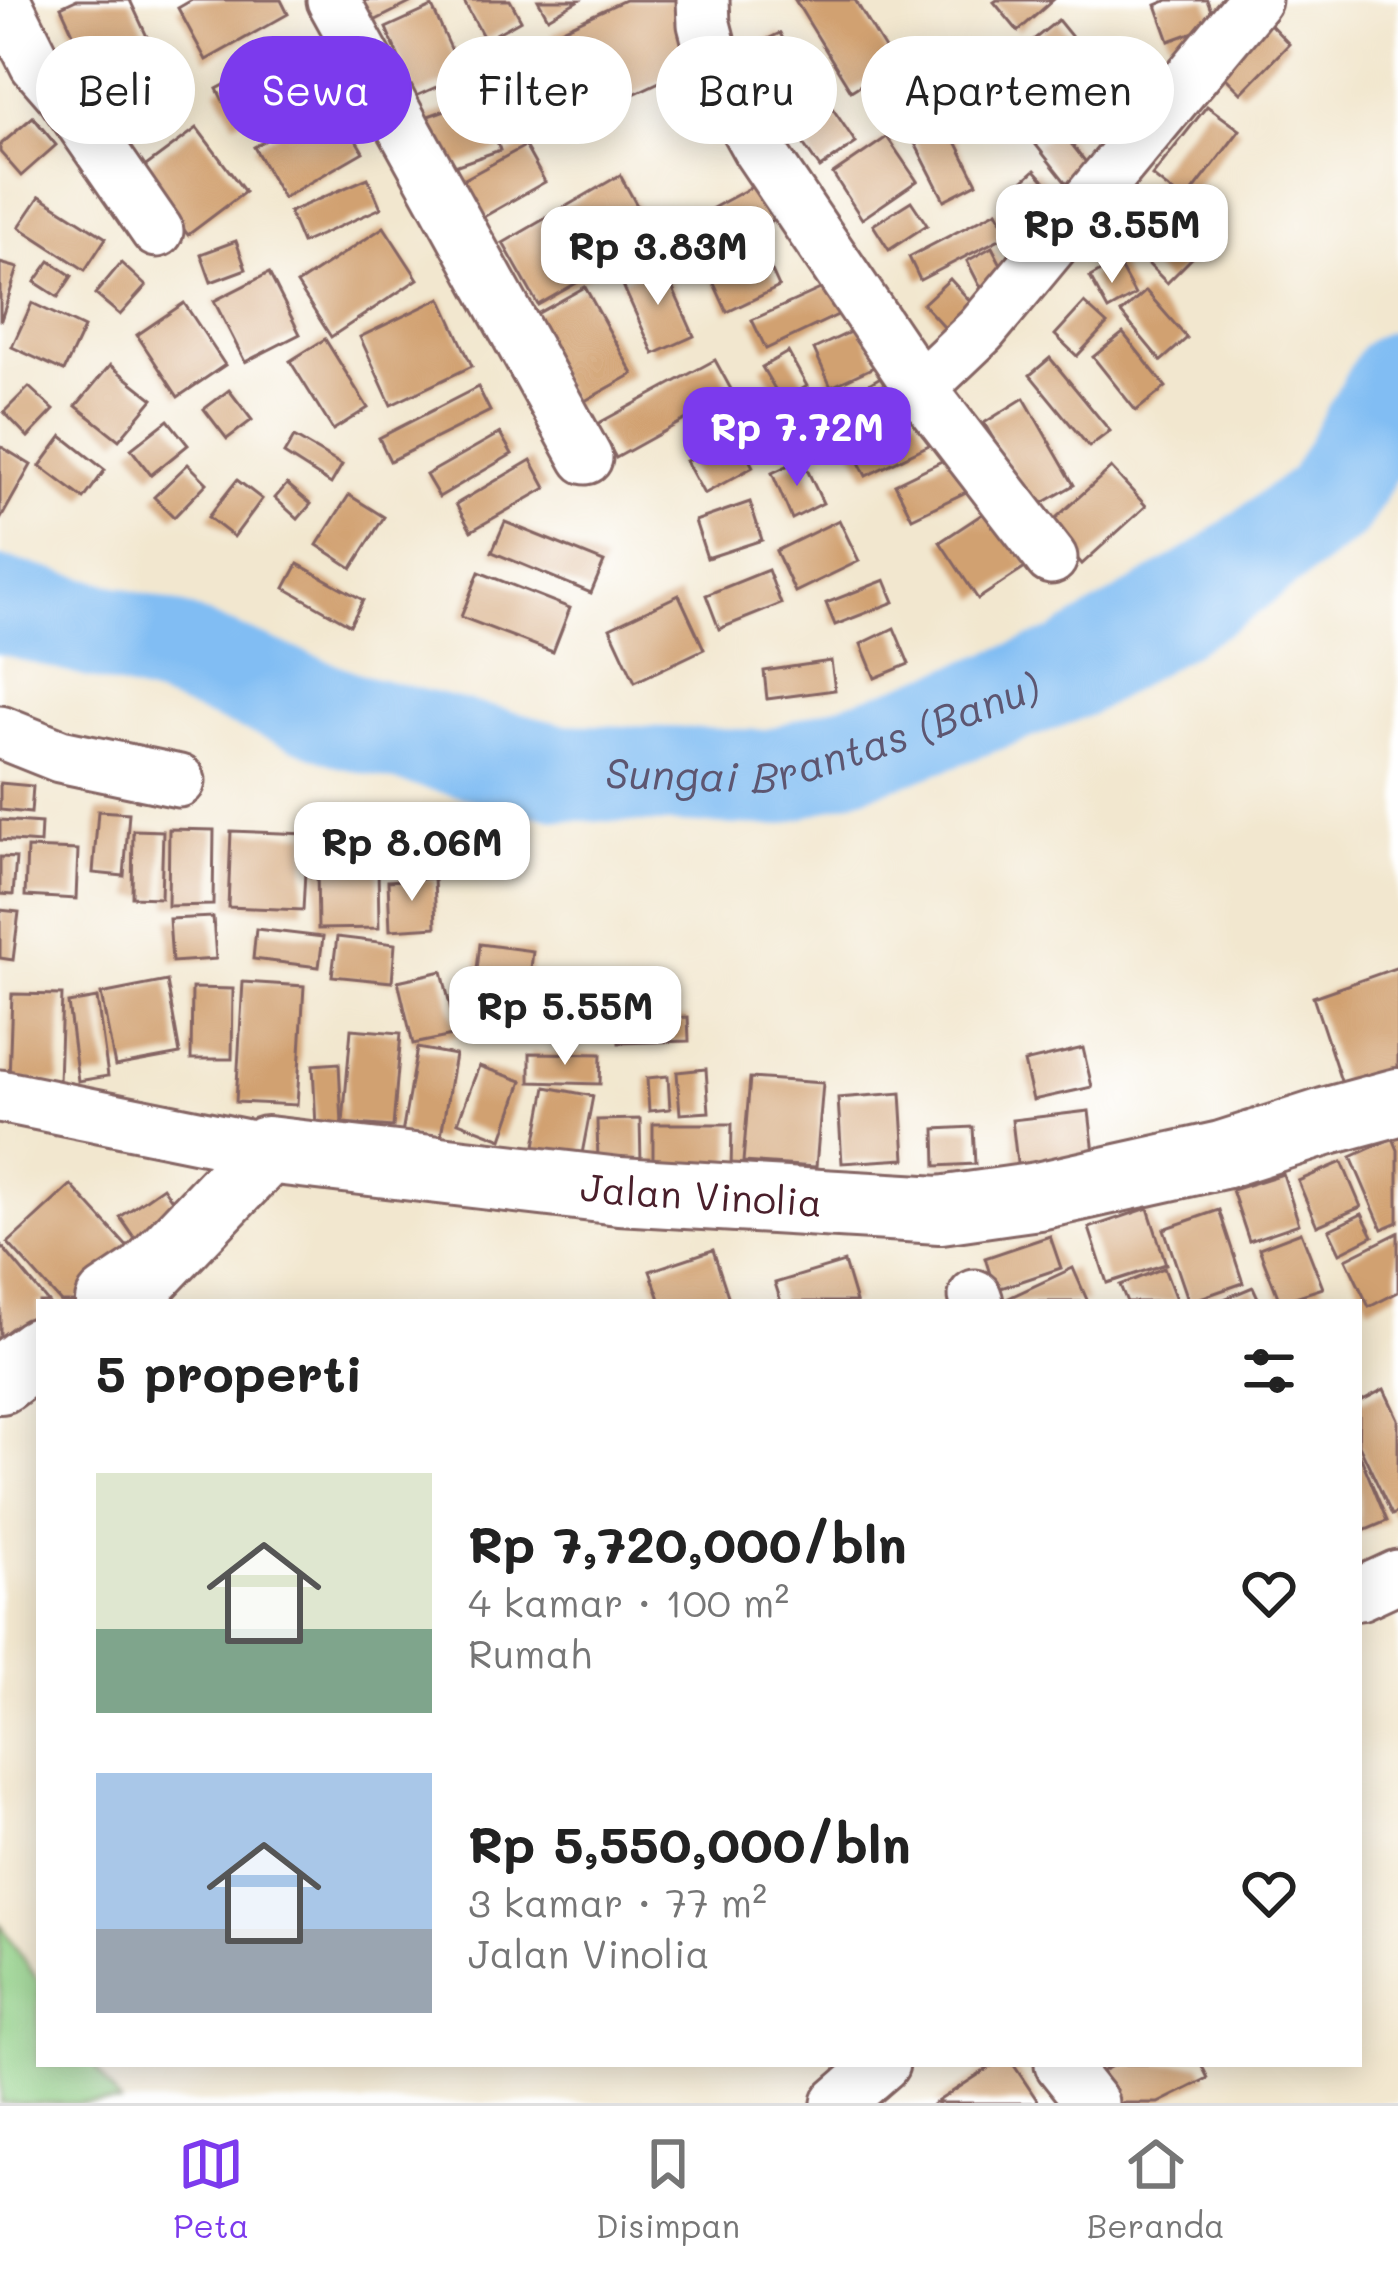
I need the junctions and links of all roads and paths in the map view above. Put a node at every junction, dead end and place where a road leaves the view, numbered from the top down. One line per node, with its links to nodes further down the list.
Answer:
1 (4, 0): 5 (street)
2 (333, 0): 7 (street)
3 (703, 0): 6 (street)
4 (1255, 0): 6 (street)
5 (157, 231)
6 (920, 388): 8 (street)
7 (586, 458)
8 (1052, 558)
9 (0, 731): 10 (street)
10 (179, 781)
11 (0, 1096): 13 (street, Jalan Vinolia)
12 (1398, 1102): 13 (street, Jalan Vinolia)
13 (268, 1150): 14 (street)
14 (114, 1299)
15 (36, 1353): 16 (street)
16 (0, 1380)
17 (1398, 1576): 18 (street)
18 (1362, 1593)
19 (880, 2067): 21 (street)
20 (1063, 2067): 22 (street)
21 (838, 2103)
22 (1092, 2103)

